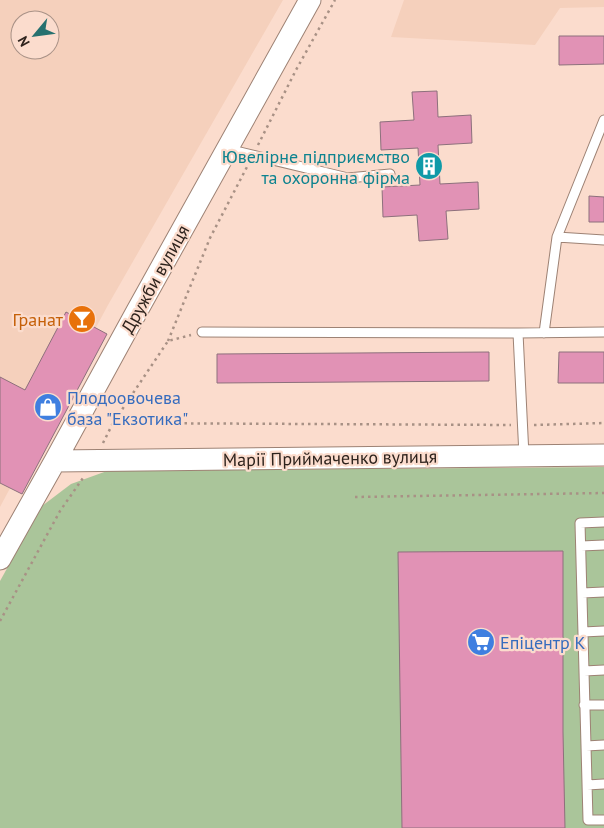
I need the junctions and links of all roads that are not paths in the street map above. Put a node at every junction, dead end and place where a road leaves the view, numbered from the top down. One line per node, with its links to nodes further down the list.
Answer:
1 (310, 0): 3 (street, Дружби вулиця)
2 (604, 120): 5 (lane)
3 (227, 150): 4 (lane); 13 (street, Дружби вулиця)
4 (390, 174)
5 (557, 237): 6 (lane); 10 (lane)
6 (604, 240)
7 (202, 332): 9 (lane)
8 (604, 332): 10 (lane)
9 (518, 333): 10 (lane); 12 (lane)
10 (544, 333)
11 (604, 455): 12 (street, Марії Приймаченко вулиця)
12 (524, 456): 13 (street, Марії Приймаченко вулиця)
13 (55, 461): 17 (street, Дружби вулиця)
14 (604, 522): 16 (lane)
15 (604, 545): 16 (lane)
16 (581, 546): 19 (lane)
17 (0, 559)
18 (604, 592): 19 (lane)
19 (582, 593): 20 (lane)
20 (583, 632): 21 (lane); 23 (lane)
21 (604, 632)
22 (604, 670): 23 (lane)
23 (584, 671): 24 (lane)
24 (584, 705): 25 (lane); 27 (lane)
25 (604, 705)
26 (604, 745): 27 (lane)
27 (586, 746): 29 (lane)
28 (604, 784): 29 (lane)
29 (587, 785): 30 (lane)
30 (604, 820)

